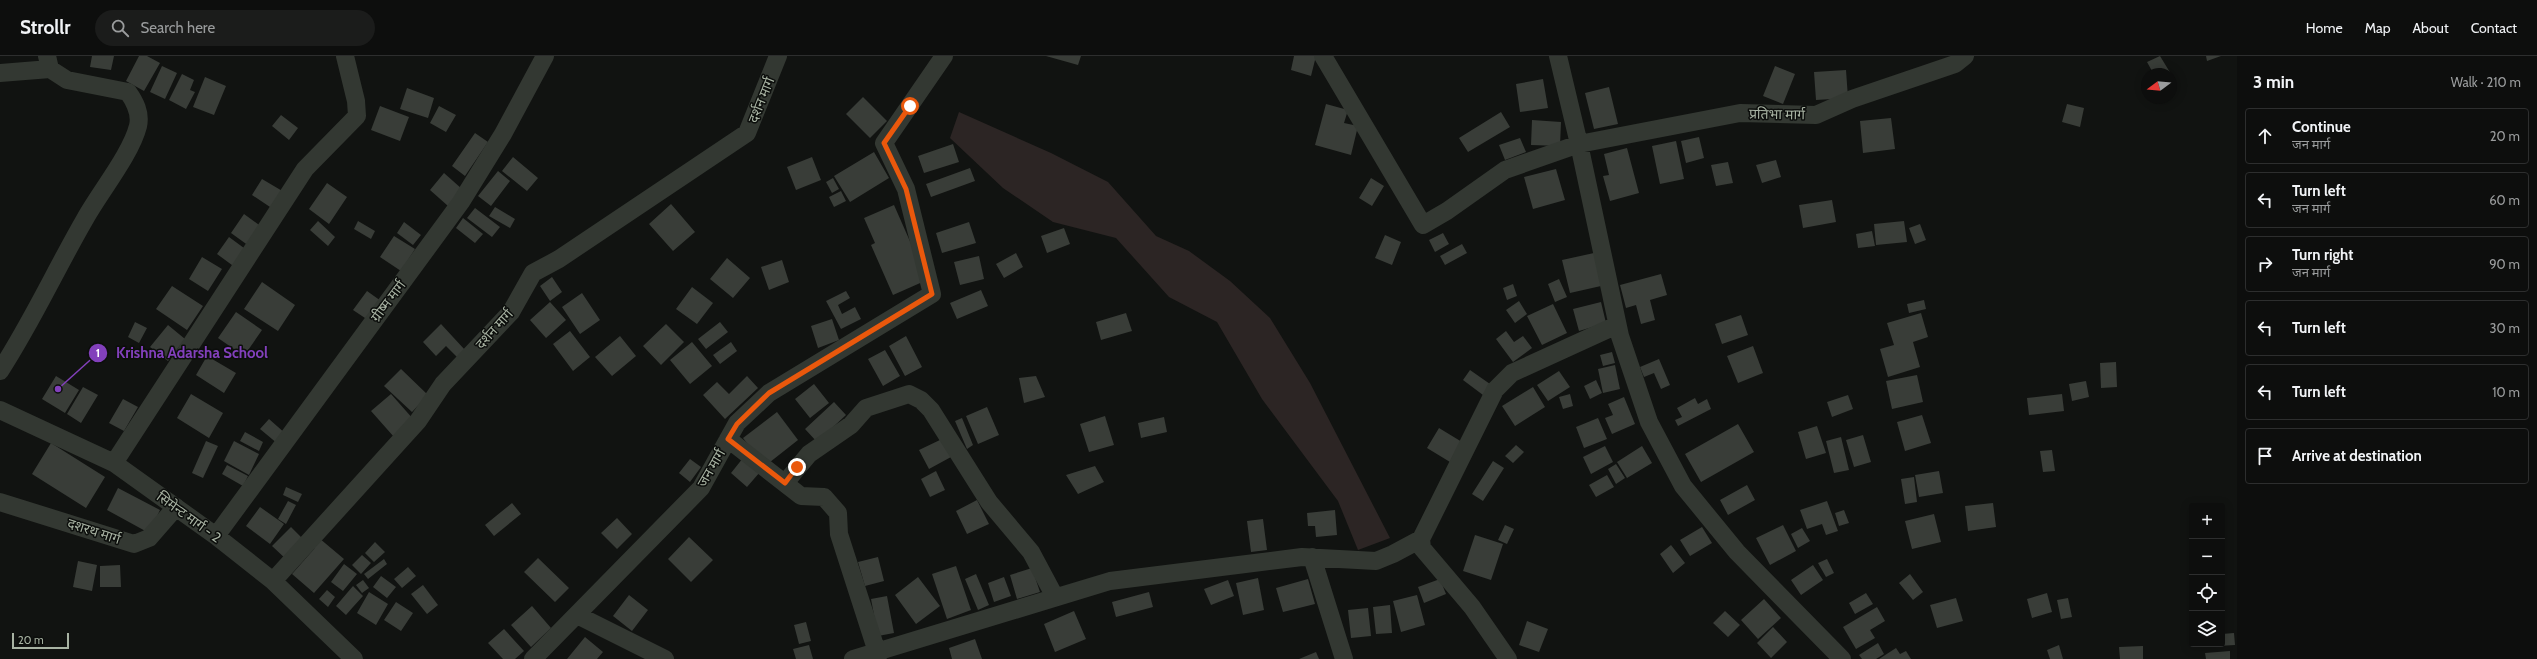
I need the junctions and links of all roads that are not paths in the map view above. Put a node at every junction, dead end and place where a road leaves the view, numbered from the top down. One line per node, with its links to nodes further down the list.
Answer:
1 (345, 56): 15 (street)
2 (545, 56): 19 (street, ग्रीष्म मार्ग)
3 (778, 56): 22 (street, दर्शन मार्ग)
4 (944, 56): 14 (street, जन मार्ग)
5 (1323, 56): 10 (street, प्रतिभा मार्ग)
6 (1558, 56): 10 (street)
7 (1966, 56): 10 (street, प्रतिभा मार्ग)
8 (48, 63): 9 (street); 12 (street)
9 (0, 73)
10 (1579, 144): 11 (street)
11 (1617, 326): 20 (street); 32 (street)
12 (0, 371)
13 (0, 410): 15 (street, सिमेन्ट मार्ग - 2)
14 (728, 439): 16 (street); 24 (street, जन मार्ग)
15 (114, 463): 18 (street, सिमेन्ट मार्ग - 2)
16 (785, 483): 23 (street); 25 (street)
17 (0, 502): 18 (street, दशरथ मार्ग)
18 (176, 507): 19 (street, सिमेन्ट मार्ग - 2)
19 (216, 536): 22 (street, सिमेन्ट मार्ग - 2)
20 (1421, 539): 21 (street); 31 (street)
21 (1312, 558): 23 (street); 30 (street)
22 (273, 581): 26 (street, सिमेन्ट मार्ग - 2)
23 (1055, 597): 25 (street)
24 (577, 615): 27 (street, जन मार्ग); 28 (street)
25 (877, 655): 29 (street)
26 (354, 659)
27 (533, 659)
28 (665, 659)
29 (853, 659)
30 (1344, 659)
31 (1508, 659)
32 (1842, 659)

